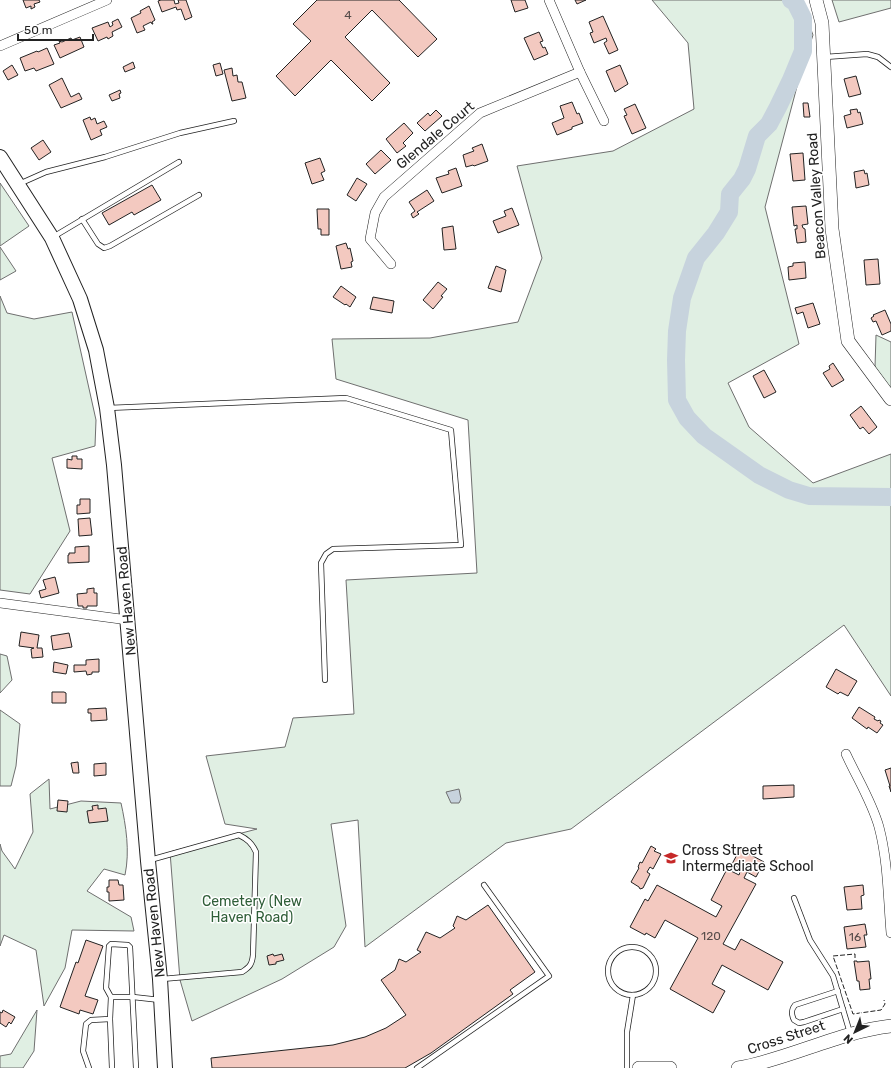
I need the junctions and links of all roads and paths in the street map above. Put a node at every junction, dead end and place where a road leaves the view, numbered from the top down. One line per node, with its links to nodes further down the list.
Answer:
1 (107, 0): 4 (street)
2 (550, 0): 7 (street)
3 (816, 0): 5 (street, Beacon Valley Road)
4 (0, 46)
5 (824, 57): 6 (lane); 17 (street, Beacon Valley Road)
6 (891, 67)
7 (580, 72): 9 (street); 16 (street, Glendale Court)
8 (234, 121): 12 (lane)
9 (604, 121)
10 (0, 157): 12 (main road, New Haven Road)
11 (178, 162): 14 (lane)
12 (18, 184): 15 (main road, New Haven Road)
13 (199, 195): 14 (lane)
14 (82, 219): 15 (lane)
15 (52, 238): 18 (main road, New Haven Road)
16 (391, 264)
17 (891, 399)
18 (107, 408): 20 (main road, New Haven Road); 21 (lane)
19 (0, 603): 20 (street)
20 (128, 620): 23 (main road, New Haven Road)
21 (325, 680)
22 (846, 754): 26 (street)
23 (148, 861): 27 (main road, New Haven Road); 27 (lane)
24 (484, 884): 41 (lane)
25 (794, 898): 28 (lane)
26 (891, 934)
27 (160, 979): 32 (main road, New Haven Road)
28 (838, 991): 33 (lane); 33 (lane)
29 (633, 995): 29 (lane); 42 (lane)
30 (111, 997): 31 (lane); 31 (lane); 34 (lane)
31 (133, 997): 32 (lane); 39 (lane)
32 (161, 1000): 40 (main road, New Haven Road)
33 (843, 1009): 36 (lane)
34 (110, 1019): 37 (lane); 38 (lane)
35 (891, 1026): 36 (street, Cross Street)
36 (850, 1034): 46 (street, Cross Street)
37 (88, 1068)
38 (112, 1068)
39 (136, 1068)
40 (165, 1068)
41 (417, 1068)
42 (627, 1068)
43 (639, 1068): 44 (street)
44 (663, 1068): 45 (street)
45 (670, 1068)
46 (738, 1068)

